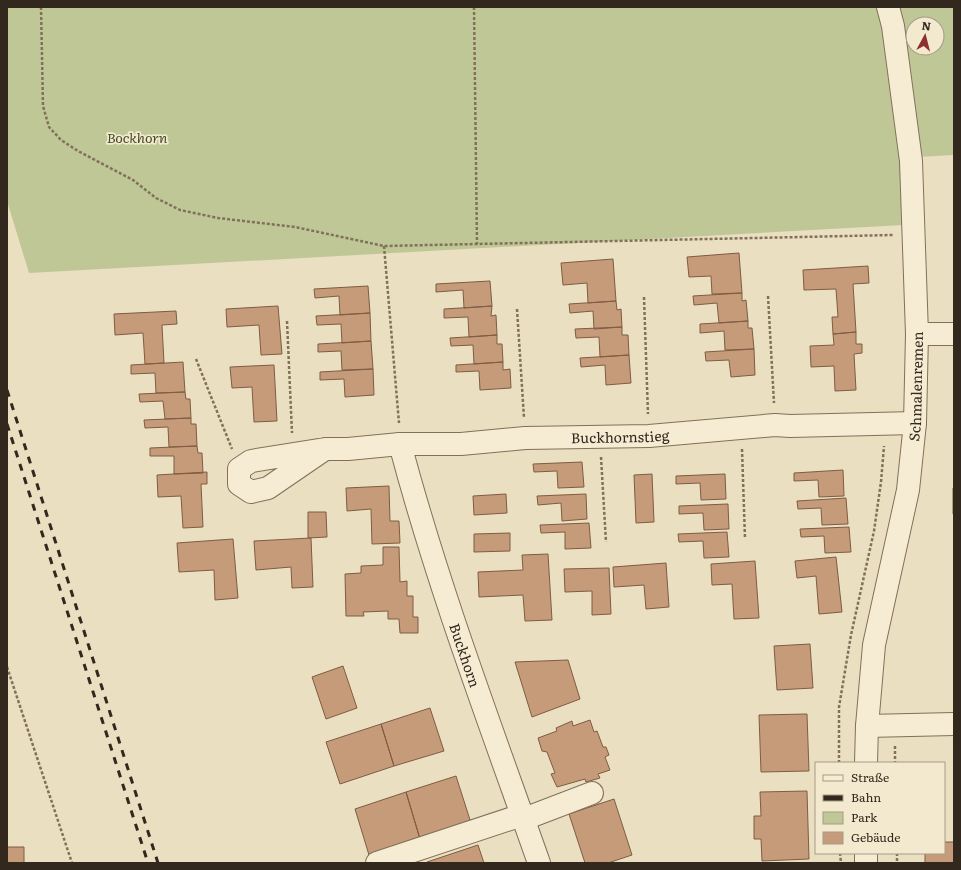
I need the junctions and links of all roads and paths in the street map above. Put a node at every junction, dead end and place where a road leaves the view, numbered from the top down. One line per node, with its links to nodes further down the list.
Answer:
1 (41, 7): 6 (path)
2 (474, 7): 5 (path)
3 (888, 7): 4 (street, Schmalenremen)
4 (913, 234): 5 (path); 11 (street, Schmalenremen)
5 (477, 244): 6 (path)
6 (384, 246): 21 (path)
7 (768, 296): 16 (path)
8 (644, 297): 19 (path)
9 (517, 309): 20 (path)
10 (287, 322): 23 (path)
11 (917, 334): 12 (street); 14 (street, Schmalenremen)
12 (954, 334)
13 (196, 359): 24 (path)
14 (915, 423): 15 (street, Buckhornstieg); 29 (street, Schmalenremen)
15 (886, 424): 16 (street, Buckhornstieg); 30 (path)
16 (775, 425): 17 (street, Buckhornstieg)
17 (741, 428): 19 (street, Buckhornstieg); 25 (path)
18 (600, 436): 19 (street, Buckhornstieg); 20 (street, Buckhornstieg); 26 (path)
19 (649, 436)
20 (525, 438): 21 (street, Buckhornstieg)
21 (400, 444): 22 (street, Buckhornstieg); 33 (street, Buckhorn)
22 (325, 449): 23 (street, Buckhornstieg); 24 (street)
23 (293, 454): 24 (street, Buckhornstieg)
24 (239, 469)
25 (745, 539)
26 (606, 542)
27 (7, 666): 34 (path)
28 (954, 724): 29 (street)
29 (867, 726): 31 (street, Schmalenremen)
30 (839, 762)
31 (866, 762)
32 (584, 789): 33 (street)
33 (522, 813): 35 (street); 36 (street, Buckhorn)
34 (72, 863)
35 (377, 863)
36 (539, 863)

